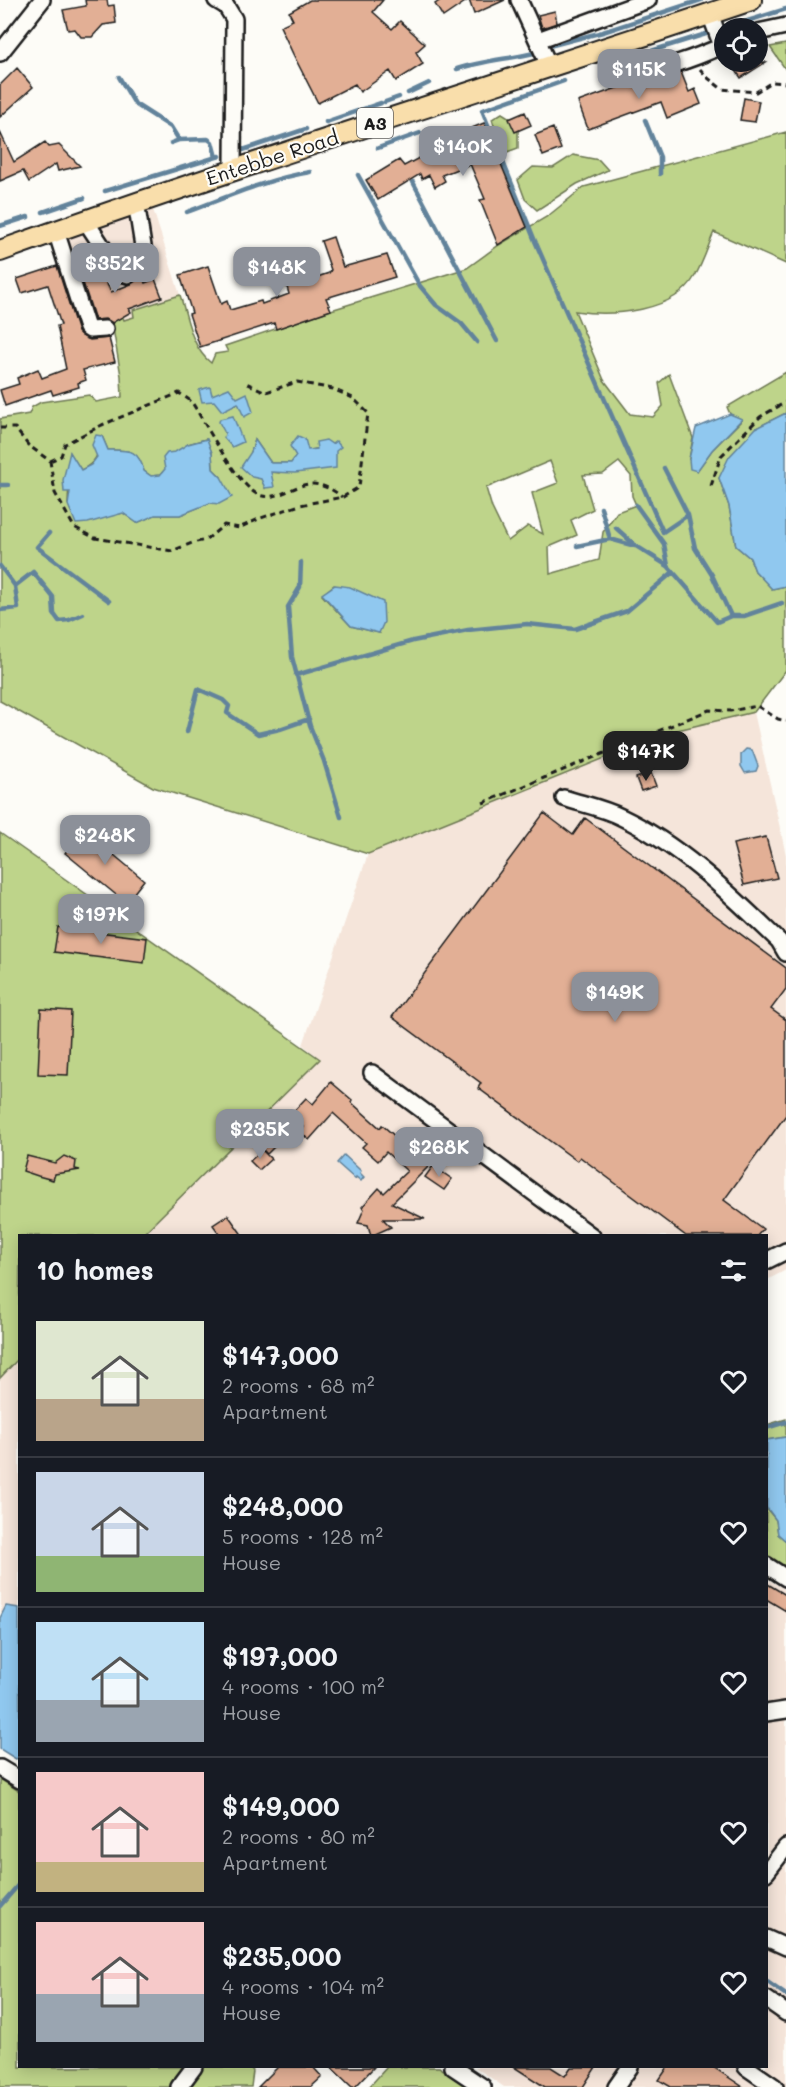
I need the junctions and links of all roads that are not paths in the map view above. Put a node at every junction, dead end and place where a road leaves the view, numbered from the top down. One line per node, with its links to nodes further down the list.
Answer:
1 (42, 0): 13 (street)
2 (216, 0): 15 (street)
3 (519, 0): 10 (street)
4 (648, 0): 10 (street)
5 (751, 0): 6 (main road, Entebbe Road / A3)
6 (710, 14): 7 (street); 11 (main road, Entebbe Road / A3)
7 (714, 24)
8 (786, 26): 9 (street)
9 (768, 30)
10 (538, 40): 14 (street)
11 (615, 46): 12 (street); 14 (main road, Entebbe Road / A3)
12 (714, 49)
13 (0, 53)
14 (550, 68): 15 (main road, Entebbe Road / A3)
15 (232, 169): 16 (main road, Entebbe Road / A3)
16 (136, 202): 17 (main road, Entebbe Road / A3); 17 (street)
17 (85, 220): 18 (main road, Entebbe Road / A3)
18 (56, 231): 19 (main road, Entebbe Road / A3); 20 (street)
19 (0, 251)
20 (105, 328)
21 (564, 798): 22 (street)
22 (786, 953)
23 (372, 1073): 24 (street)
24 (588, 1234)
25 (786, 1251): 26 (street)
26 (768, 1260)
27 (768, 1566): 28 (street)
28 (786, 1578)
29 (786, 1710): 30 (street)
30 (768, 1713)
31 (0, 1768): 32 (street)
32 (18, 1779)
33 (786, 1847): 34 (street)
34 (768, 1870)
35 (768, 1939): 36 (street)
36 (786, 1947)
37 (768, 2000): 38 (street)
38 (786, 2013)
39 (193, 2068): 43 (street)
40 (454, 2068): 44 (street)
41 (629, 2068): 45 (street)
42 (748, 2068): 46 (street)
43 (179, 2087)
44 (483, 2087)
45 (616, 2087)
46 (776, 2087)

